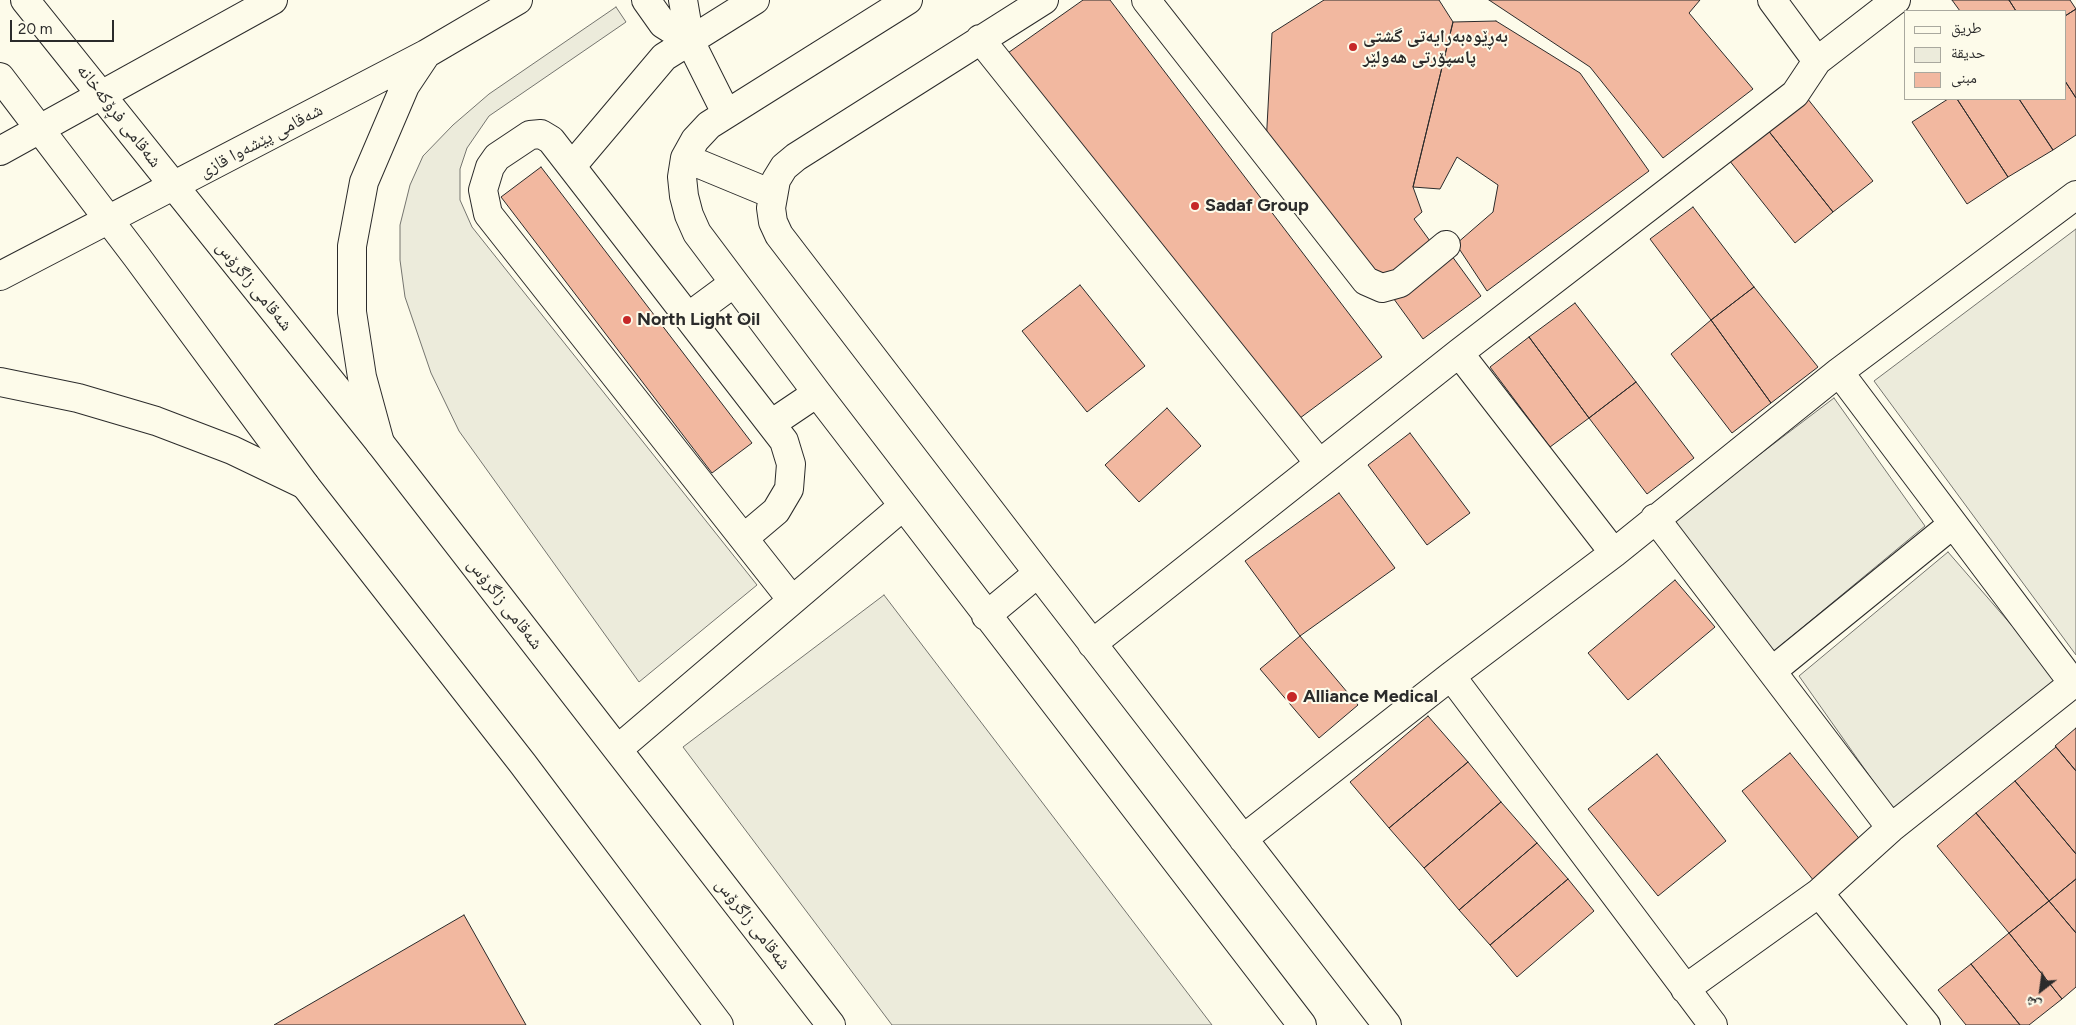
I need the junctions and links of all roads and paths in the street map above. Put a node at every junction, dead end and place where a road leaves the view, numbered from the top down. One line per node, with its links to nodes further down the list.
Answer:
1 (25, 0): 17 (main road, شەقامی فڕۆکەخانە)
2 (273, 0): 17 (main road)
3 (518, 0): 14 (main road, شەقامی پێشەوا قازی)
4 (646, 0): 13 (main road)
5 (684, 0): 13 (main road)
6 (755, 0): 13 (main road)
7 (908, 0): 18 (main road)
8 (1044, 0): 12 (main road)
9 (1146, 0): 27 (main road)
10 (1772, 0): 15 (main road)
11 (1896, 0): 15 (main road)
12 (980, 39): 24 (main road); 37 (main road)
13 (690, 42): 18 (main road); 22 (main road)
14 (426, 54): 23 (main road, شەقامی پێشەوا قازی); 36 (main road)
15 (1817, 61): 31 (main road)
16 (0, 77): 19 (main road)
17 (103, 95): 19 (main road); 23 (main road, شەقامی فڕۆکەخانە)
18 (726, 113): 21 (main road)
19 (40, 130): 20 (main road); 26 (main road)
20 (0, 151)
21 (685, 158): 24 (main road); 29 (main road)
22 (572, 166): 30 (main road); 42 (main road)
23 (175, 187): 26 (main road, شەقامی پێشەوا قازی); 36 (main road, شەقامی زاگرۆس)
24 (772, 194): 44 (main road)
25 (2076, 194): 32 (main road)
26 (109, 220): 28 (main road, شەقامی پێشەوا قازی); 38 (main road)
27 (1446, 245)
28 (0, 276)
29 (734, 283): 30 (main road); 34 (main road)
30 (688, 317): 35 (main road)
31 (1459, 353): 37 (main road); 43 (main road)
32 (1839, 372): 40 (main road); 41 (main road)
33 (0, 382): 38 (main road)
34 (817, 393): 35 (main road); 39 (main road)
35 (771, 424): 42 (main road)
36 (380, 443): 51 (main road, شەقامی زاگرۆس)
37 (1319, 463): 47 (main road)
38 (305, 485): 56 (main road)
39 (903, 506): 45 (main road); 46 (main road)
40 (1655, 518): 43 (main road); 48 (main road)
41 (1953, 524): 48 (main road); 50 (main road)
42 (744, 538): 45 (main road)
43 (1614, 553): 49 (main road)
44 (1038, 574): 46 (main road); 47 (main road)
45 (792, 600): 51 (main road)
46 (986, 616): 58 (main road)
47 (1092, 644): 53 (main road)
48 (1772, 671): 52 (main road)
49 (1451, 676): 53 (main road); 55 (main road)
50 (2075, 682): 52 (main road)
51 (618, 749): 57 (main road, شەقامی زاگرۆس)
52 (1891, 828): 54 (main road)
53 (1243, 839): 59 (main road)
54 (1819, 893): 55 (main road); 61 (main road)
55 (1685, 989): 60 (main road)
56 (719, 1025)
57 (831, 1025)
58 (1302, 1025)
59 (1387, 1025)
60 (1713, 1025)
61 (1926, 1025)

